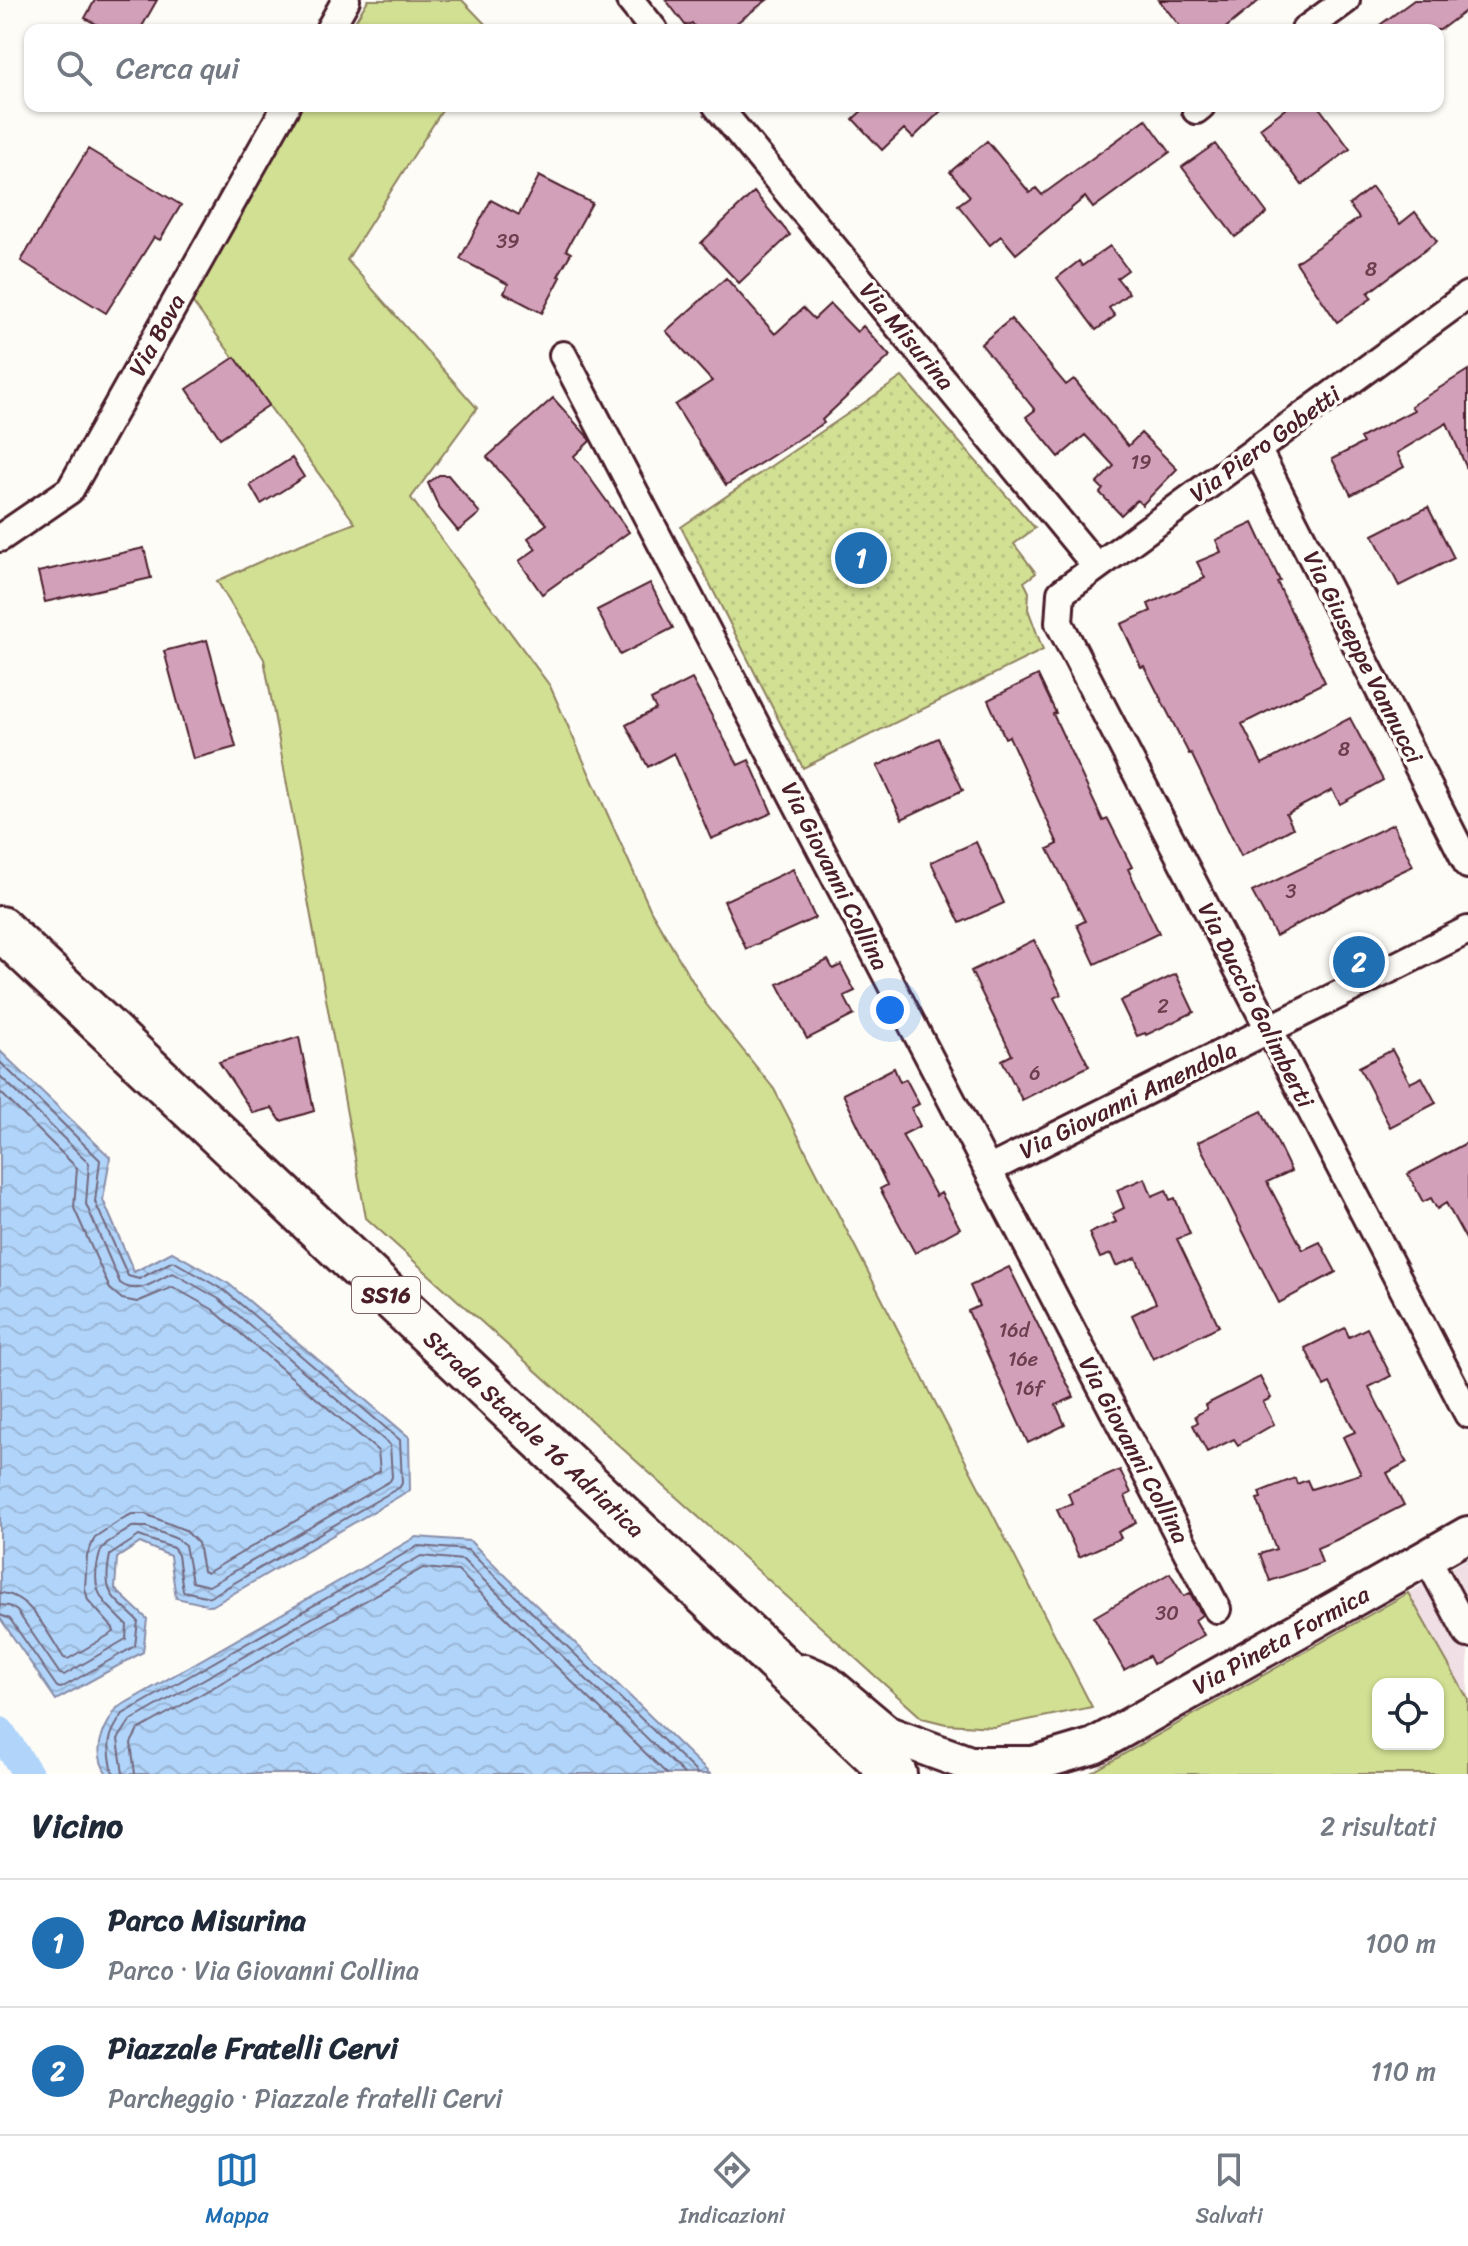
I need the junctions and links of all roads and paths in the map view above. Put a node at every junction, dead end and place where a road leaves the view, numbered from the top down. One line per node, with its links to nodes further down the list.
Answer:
1 (346, 0): 4 (street)
2 (630, 0): 5 (street)
3 (1346, 0): 6 (street)
4 (332, 24)
5 (649, 24)
6 (1313, 24)
7 (283, 112): 12 (street, Via Bova)
8 (722, 112): 13 (street, Via Misurina)
9 (1468, 295): 11 (street, Via Piero Gobetti)
10 (563, 355): 19 (street, Via Giovanni Collina)
11 (1257, 449): 13 (street, Via Piero Gobetti); 15 (street, Via Giuseppe Vannucci)
12 (0, 538)
13 (1096, 566): 14 (street, Via Piero Gobetti)
14 (1061, 593): 18 (street, Via Duccio Galimberti)
15 (1468, 865)
16 (0, 928): 25 (main road, Strada Statale 16 Adriatica / SS16)
17 (1468, 930): 18 (street, Via Giovanni Amendola)
18 (1268, 1030): 19 (street, Via Giovanni Amendola); 20 (street, Via Duccio Galimberti)
19 (988, 1170): 23 (street, Via Giovanni Collina)
20 (1468, 1414)
21 (1468, 1534): 22 (street, Via Pineta Formica)
22 (1427, 1558): 24 (street); 26 (street, Via Pineta Formica)
23 (1217, 1609)
24 (1468, 1634)
25 (774, 1660): 27 (street, Via Pineta Formica); 28 (main road, Strada Statale 16 Adriatica / SS16)
26 (1094, 1746): 27 (street, Via Pineta Formica); 29 (street, Via Pineta Formica)
27 (1027, 1769)
28 (895, 1774)
29 (1072, 1774)

